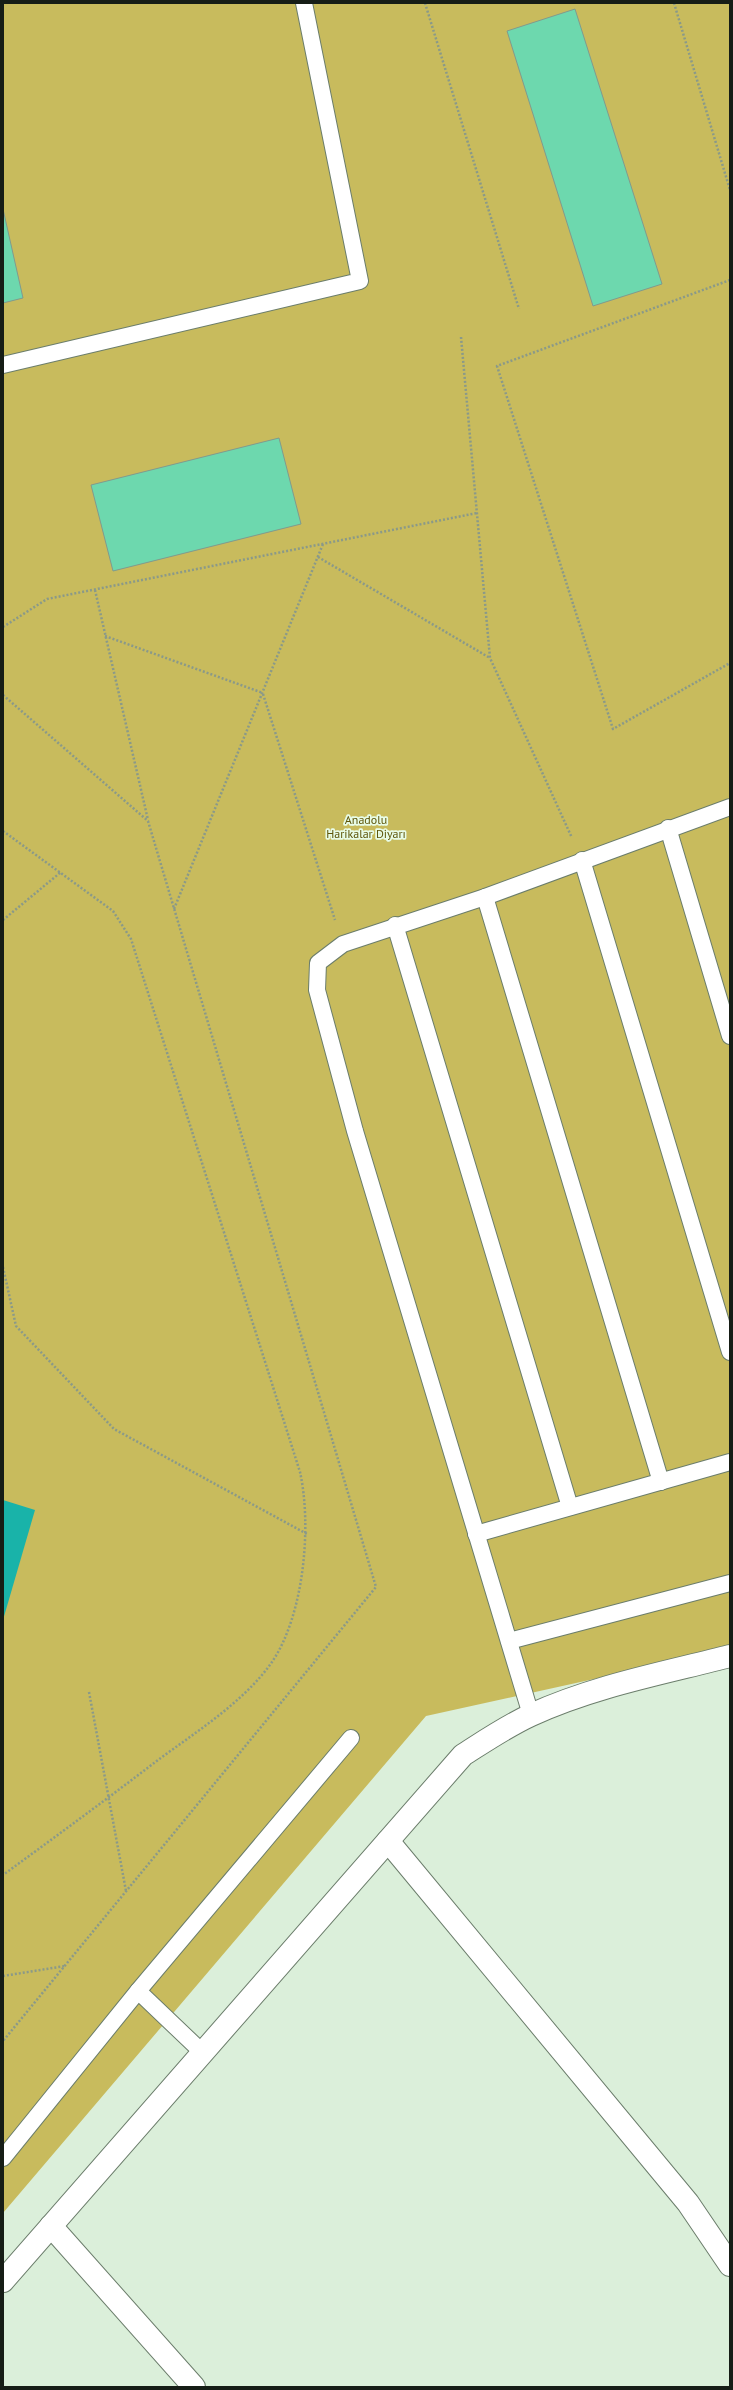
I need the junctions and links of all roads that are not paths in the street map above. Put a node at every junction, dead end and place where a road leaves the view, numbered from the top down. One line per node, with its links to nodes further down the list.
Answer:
1 (304, 3): 2 (lane)
2 (3, 365)
3 (730, 807): 4 (lane)
4 (668, 828): 5 (lane); 8 (lane)
5 (582, 860): 6 (lane); 9 (lane)
6 (484, 897): 7 (lane); 11 (lane)
7 (394, 925): 12 (lane); 13 (lane)
8 (730, 1036)
9 (730, 1352)
10 (730, 1462): 11 (lane)
11 (661, 1482): 12 (lane)
12 (570, 1507): 13 (lane)
13 (476, 1534): 15 (lane)
14 (730, 1583): 15 (lane)
15 (509, 1641): 17 (lane)
16 (730, 1656): 17 (street)
17 (531, 1715): 19 (street)
18 (351, 1738): 20 (lane)
19 (388, 1841): 21 (street); 24 (street)
20 (138, 1991): 21 (lane); 22 (lane)
21 (203, 2053): 23 (street)
22 (3, 2158)
23 (51, 2226): 25 (street); 26 (street)
24 (730, 2265)
25 (3, 2281)
26 (194, 2387)

